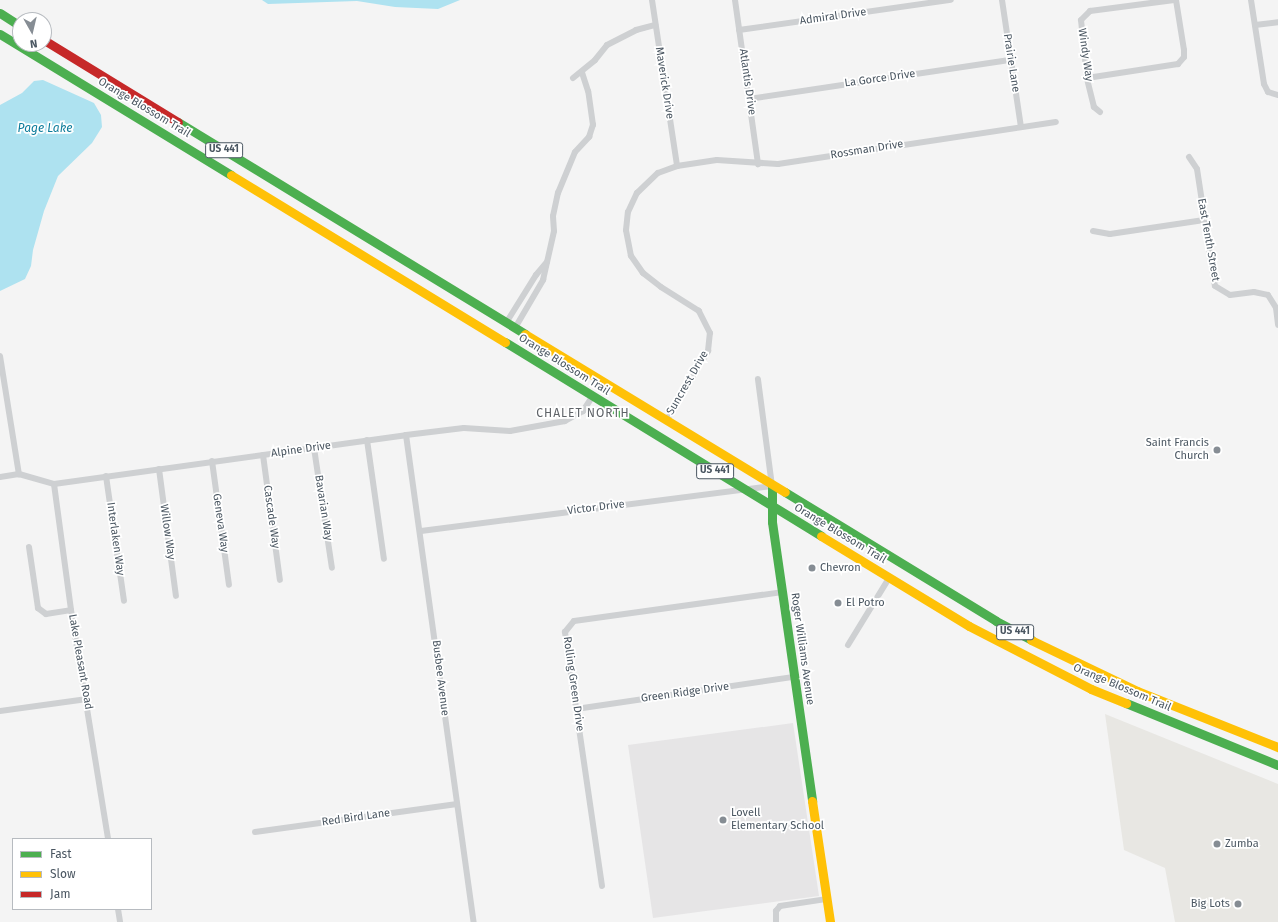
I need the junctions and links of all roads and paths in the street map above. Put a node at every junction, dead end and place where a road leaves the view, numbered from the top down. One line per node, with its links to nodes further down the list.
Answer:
1 (652, 0): 10 (street, Maverick Drive)
2 (735, 0): 12 (street, Atlantis Drive)
3 (951, 0): 12 (street, Admiral Drive)
4 (1002, 0): 15 (street, Prairie Lane)
5 (1175, 0): 18 (street, Windy Way); 18 (street)
6 (1251, 0): 11 (street)
7 (0, 13): 8 (main road)
8 (12, 21)
9 (1278, 22): 11 (street)
10 (655, 25): 16 (street); 26 (street, Maverick Drive)
11 (1255, 25): 19 (street)
12 (739, 30): 20 (street, Atlantis Drive)
13 (0, 34): 31 (main road, Orange Blossom Trail / US 441)
14 (52, 45): 29 (main road, Orange Blossom Trail / US 441)
15 (1011, 60): 20 (street, La Gorce Drive); 23 (street, Prairie Lane)
16 (582, 72): 17 (street); 30 (street)
17 (573, 78)
18 (1087, 78): 21 (street, Windy Way)
19 (1278, 95)
20 (749, 99): 25 (street, Atlantis Drive)
21 (1100, 112)
22 (1056, 122): 23 (street, Rossman Drive)
23 (1021, 127): 25 (street, Rossman Drive)
24 (1188, 157): 27 (street, East Tenth Street)
25 (758, 164): 26 (street, Rossman Drive)
26 (677, 166): 38 (street, Suncrest Drive)
27 (1204, 220): 28 (street); 33 (street, East Tenth Street)
28 (1093, 231)
29 (382, 247): 31 (main road); 32 (main road, Orange Blossom Trail / US 441)
30 (548, 261): 32 (street); 34 (street)
31 (373, 262): 37 (main road, Orange Blossom Trail / US 441)
32 (506, 323): 34 (main road, Orange Blossom Trail / US 441)
33 (1278, 325)
34 (515, 328): 38 (main road, Orange Blossom Trail / US 441)
35 (0, 356): 46 (street)
36 (758, 378): 50 (street, Roger Williams Avenue)
37 (592, 396): 39 (main road, Orange Blossom Trail / US 441); 40 (street, Alpine Drive)
38 (666, 421): 39 (main road); 50 (main road, Orange Blossom Trail / US 441)
39 (635, 422): 51 (main road, Orange Blossom Trail / US 441)
40 (406, 435): 41 (street, Alpine Drive); 53 (street, Busbee Avenue)
41 (367, 440): 42 (street, Alpine Drive); 55 (street)
42 (314, 448): 43 (street, Alpine Drive); 57 (street, Bavarian Way)
43 (263, 455): 44 (street, Alpine Drive); 59 (street, Cascade Way)
44 (212, 461): 45 (street, Alpine Drive); 60 (street, Geneva Way)
45 (159, 469): 47 (street, Alpine Drive); 62 (street, Willow Way)
46 (19, 474): 48 (street, Alpine Drive); 49 (street, Alpine Drive)
47 (106, 476): 49 (street, Alpine Drive); 63 (street, Interlaken Way)
48 (0, 477)
49 (54, 484): 64 (street, Lake Pleasant Road)
50 (772, 486): 51 (street, Victor Drive); 52 (main road, Roger Williams Avenue); 56 (main road, Orange Blossom Trail / US 441)
51 (744, 489): 52 (main road, Orange Blossom Trail / US 441); 53 (street, Victor Drive)
52 (772, 506): 58 (main road, Orange Blossom Trail / US 441); 61 (main road, Roger Williams Avenue)
53 (421, 531): 78 (street, Busbee Avenue)
54 (29, 547): 64 (street)
55 (384, 560)
56 (898, 564): 58 (main road); 65 (main road, Orange Blossom Trail / US 441)
57 (332, 568)
58 (889, 578): 66 (street); 67 (main road, Orange Blossom Trail / US 441)
59 (280, 580)
60 (229, 585)
61 (782, 592): 68 (main road, Roger Williams Avenue); 71 (street, Rolling Green Drive)
62 (176, 596)
63 (124, 601)
64 (71, 610): 69 (street, Lake Pleasant Road)
65 (1030, 640): 67 (main road); 70 (main road, Orange Blossom Trail / US 441)
66 (848, 645)
67 (1022, 655): 73 (main road, Orange Blossom Trail / US 441)
68 (794, 677): 71 (street, Green Ridge Drive); 82 (main road, Roger Williams Avenue)
69 (87, 699): 72 (street); 80 (street, Lake Pleasant Road)
70 (1169, 704): 73 (main road); 74 (main road, Orange Blossom Trail / US 441)
71 (576, 709): 81 (street, Rolling Green Drive)
72 (0, 711)
73 (1163, 719): 76 (main road, Orange Blossom Trail / US 441)
74 (1264, 741): 75 (main road, Orange Blossom Trail / US 441); 76 (main road)
75 (1278, 746)
76 (1259, 757): 77 (main road, Orange Blossom Trail / US 441)
77 (1278, 765)
78 (457, 804): 79 (street, Red Bird Lane); 85 (street, Busbee Avenue)
79 (255, 832)
80 (108, 838)
81 (602, 886)
82 (827, 899): 86 (street); 87 (main road, Roger Williams Avenue)
83 (118, 910): 84 (street)
84 (120, 922)
85 (474, 922)
86 (776, 922)
87 (830, 922)

